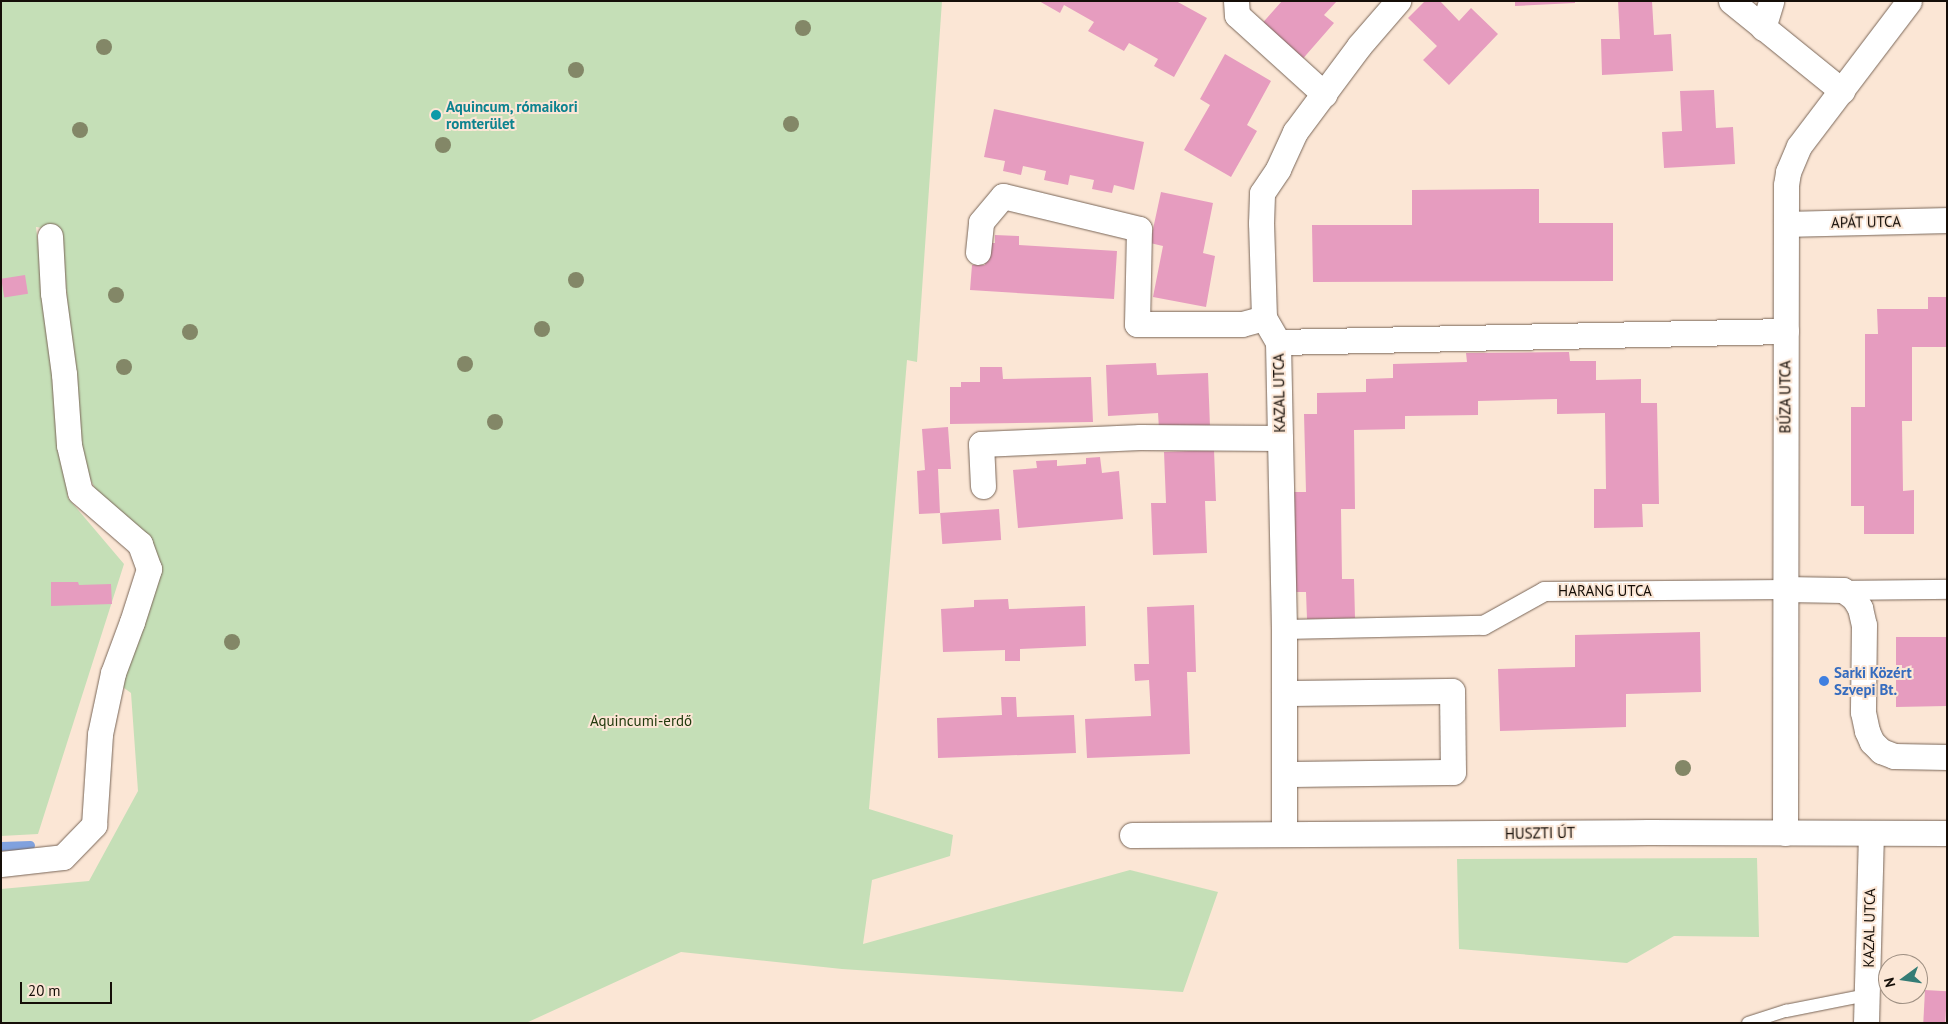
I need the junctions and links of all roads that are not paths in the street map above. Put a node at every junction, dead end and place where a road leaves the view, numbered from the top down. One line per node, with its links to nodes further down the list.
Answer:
1 (1236, 1): 8 (street)
2 (1398, 1): 8 (street, KAZAL UTCA)
3 (1731, 1): 6 (street)
4 (1771, 1): 6 (street)
5 (1909, 1): 7 (street, BÚZA UTCA)
6 (1763, 28): 7 (street)
7 (1842, 91): 10 (street, BÚZA UTCA)
8 (1324, 94): 13 (street, KAZAL UTCA)
9 (1947, 220): 10 (street, APÁT UTCA)
10 (1786, 224): 14 (street, BÚZA UTCA)
11 (50, 236): 30 (street)
12 (978, 252): 13 (street)
13 (1264, 318): 15 (street, KAZAL UTCA)
14 (1786, 331): 15 (street); 18 (street, BÚZA UTCA)
15 (1278, 342): 16 (street, KAZAL UTCA)
16 (1280, 438): 17 (street); 21 (street, KAZAL UTCA)
17 (983, 486)
18 (1785, 589): 20 (street); 21 (street, HARANG UTCA); 25 (street, BÚZA UTCA)
19 (1947, 589): 20 (street)
20 (1843, 590): 23 (street)
21 (1284, 629): 22 (street, KAZAL UTCA)
22 (1284, 693): 24 (street, KAZAL UTCA); 24 (street)
23 (1947, 757)
24 (1284, 774): 27 (street, KAZAL UTCA)
25 (1785, 833): 27 (street, HUSZTI ÚT); 28 (street, HUSZTI ÚT)
26 (1947, 833): 28 (street, HUSZTI ÚT)
27 (1284, 834): 29 (street, HUSZTI ÚT)
28 (1871, 834): 31 (street, KAZAL UTCA)
29 (1132, 835)
30 (1, 864)
31 (1867, 995): 32 (lane); 34 (street, KAZAL UTCA)
32 (1786, 1017): 33 (lane)
33 (1748, 1023)
34 (1866, 1023)

